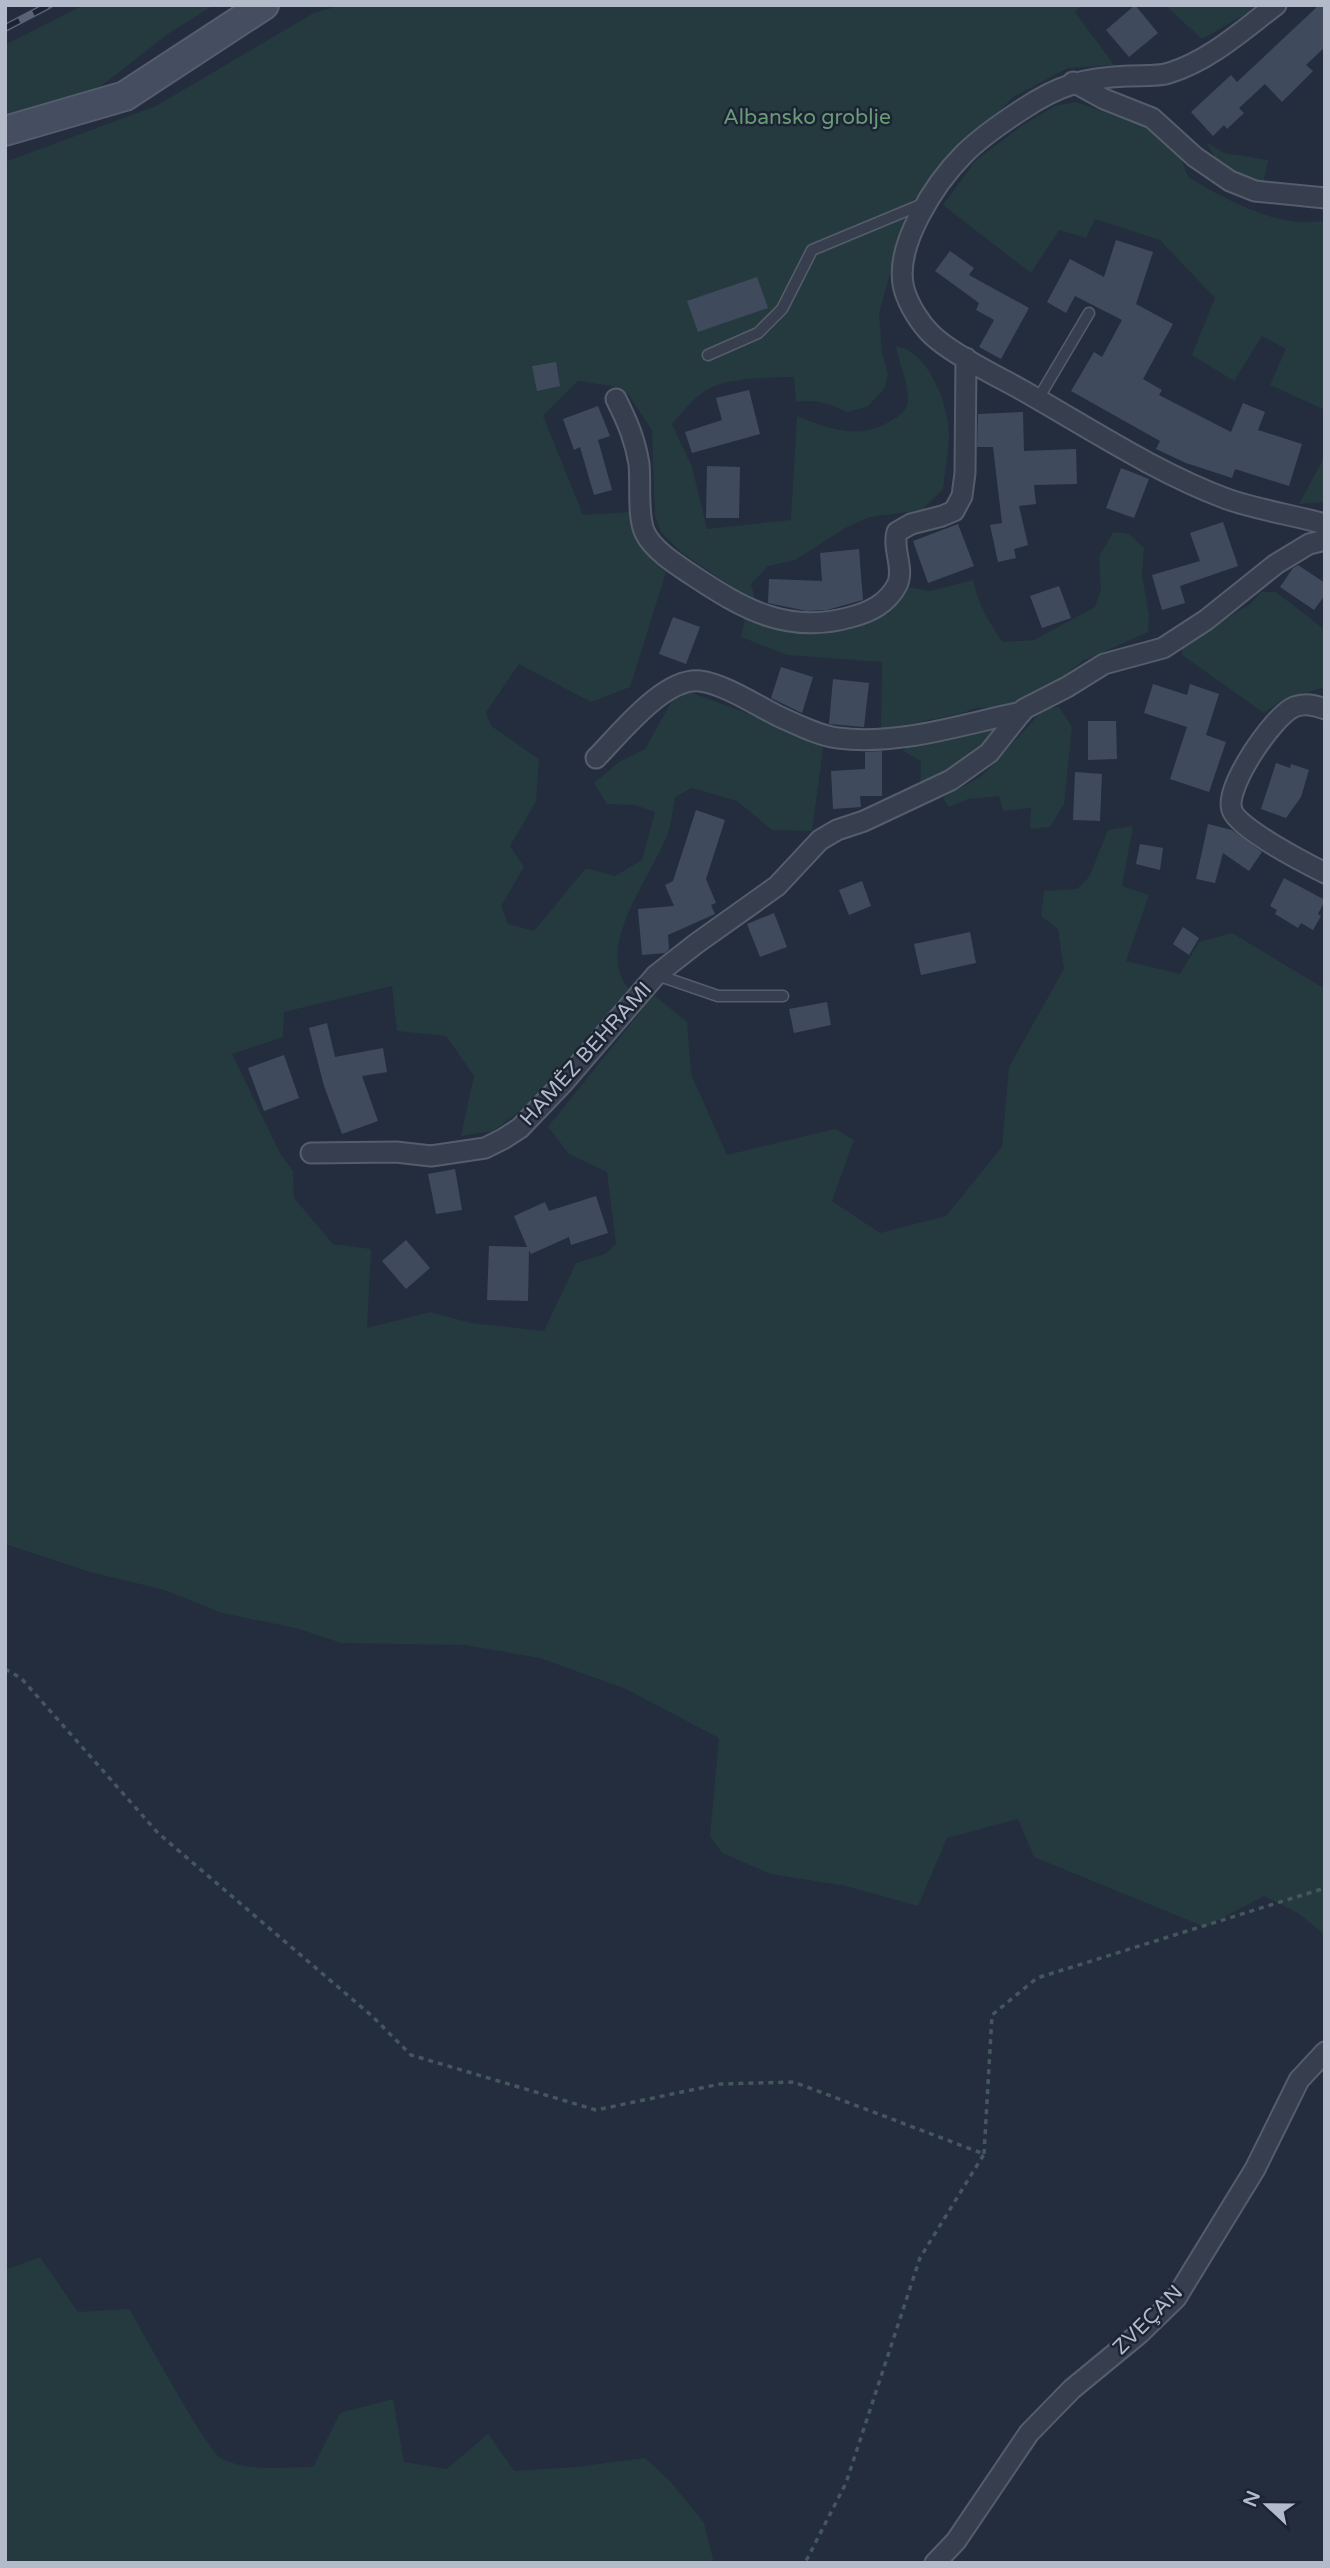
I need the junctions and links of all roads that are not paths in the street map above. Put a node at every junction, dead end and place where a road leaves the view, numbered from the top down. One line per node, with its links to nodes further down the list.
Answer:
1 (264, 5): 4 (main road)
2 (1276, 5): 3 (street)
3 (1073, 82): 5 (street); 6 (street)
4 (5, 131)
5 (1325, 198)
6 (929, 202): 8 (lane); 9 (street)
7 (1089, 313): 11 (lane)
8 (708, 355)
9 (966, 358): 10 (street); 11 (street)
10 (616, 399)
11 (1038, 399): 12 (street)
12 (1325, 524)
13 (1325, 540): 15 (street, HAMËZ BEHRAMI)
14 (1321, 704): 17 (street)
15 (1021, 712): 16 (street, HAMËZ BEHRAMI); 18 (street, HAMËZ BEHRAMI)
16 (596, 758)
17 (1325, 873)
18 (656, 975): 19 (lane, HAMËZ BEHRAMI); 20 (street, HAMËZ BEHRAMI)
19 (783, 996)
20 (310, 1153)
21 (1325, 2052): 22 (street, ZVEÇAN)
22 (935, 2563)

